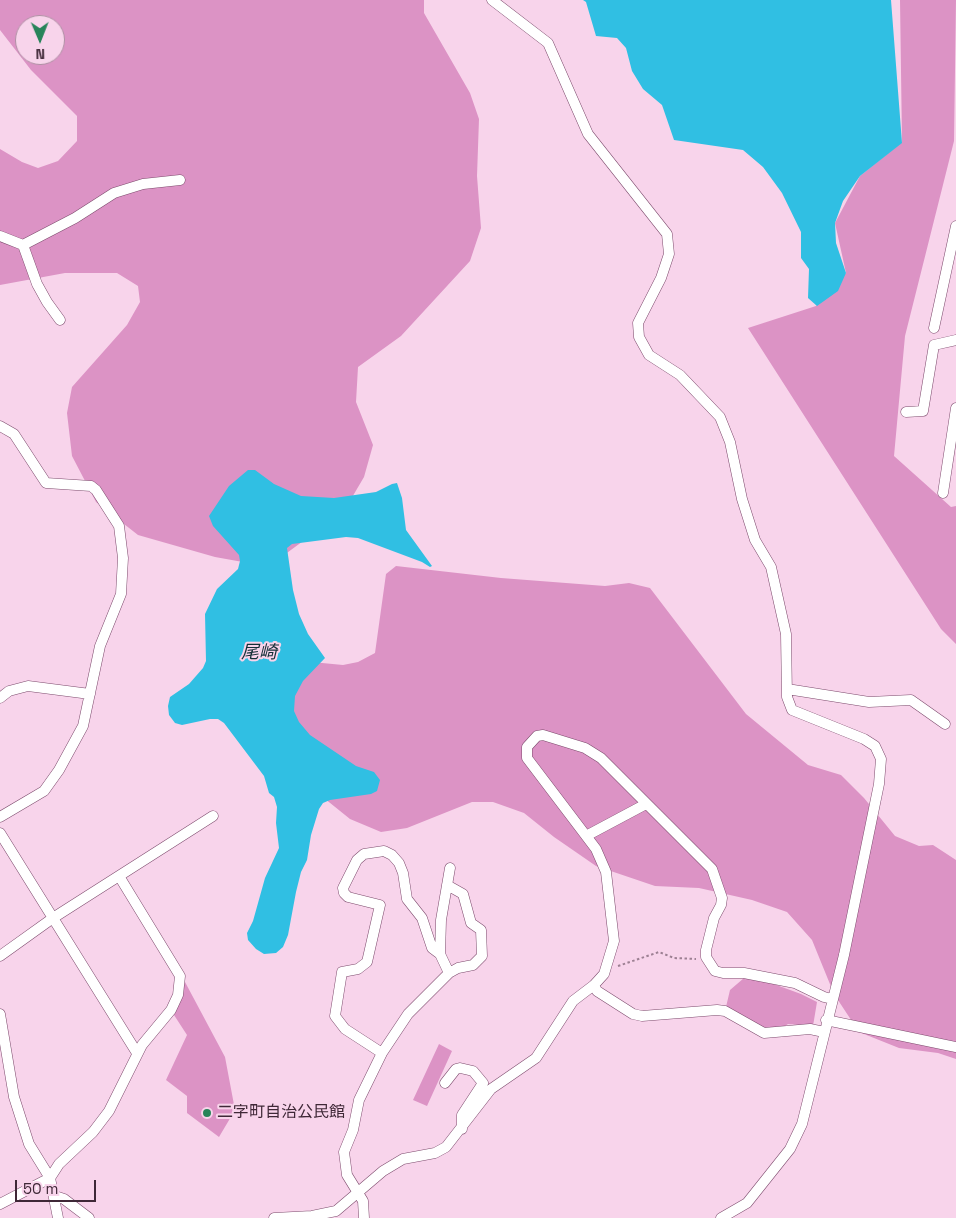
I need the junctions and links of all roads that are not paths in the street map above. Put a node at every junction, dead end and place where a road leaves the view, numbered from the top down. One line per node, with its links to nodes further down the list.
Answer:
1 (492, 0): 14 (street)
2 (180, 180): 5 (street)
3 (956, 226): 6 (street)
4 (0, 236): 5 (street)
5 (23, 245): 7 (street)
6 (952, 268): 8 (street)
7 (60, 320)
8 (934, 328)
9 (956, 340): 11 (street)
10 (956, 408): 13 (street)
11 (906, 412)
12 (0, 426): 15 (street)
13 (943, 492)
14 (788, 689): 17 (street); 31 (street)
15 (90, 694): 16 (street); 20 (street)
16 (0, 698)
17 (945, 724)
18 (646, 804): 22 (street); 22 (street); 31 (street)
19 (213, 816): 24 (street)
20 (0, 817)
21 (0, 833): 26 (street)
22 (586, 836): 30 (street)
23 (450, 868): 25 (street)
24 (119, 876): 26 (street); 36 (street)
25 (447, 885): 27 (street); 29 (street)
26 (53, 918): 28 (street); 36 (street)
27 (440, 954): 29 (street); 37 (street)
28 (0, 956)
29 (449, 973): 37 (street)
30 (594, 985): 34 (street); 39 (street)
31 (832, 999): 33 (street)
32 (0, 1014): 40 (street)
33 (826, 1020): 34 (street); 35 (street)
34 (824, 1032): 48 (street)
35 (956, 1047)
36 (137, 1053): 40 (street)
37 (382, 1053): 41 (street)
38 (445, 1083): 39 (street)
39 (462, 1129): 41 (street)
40 (50, 1178): 42 (street); 43 (street)
41 (359, 1192): 46 (street); 47 (street)
42 (55, 1196): 44 (street); 45 (street)
43 (0, 1204)
44 (58, 1218)
45 (89, 1218)
46 (274, 1218)
47 (364, 1218)
48 (721, 1218)

